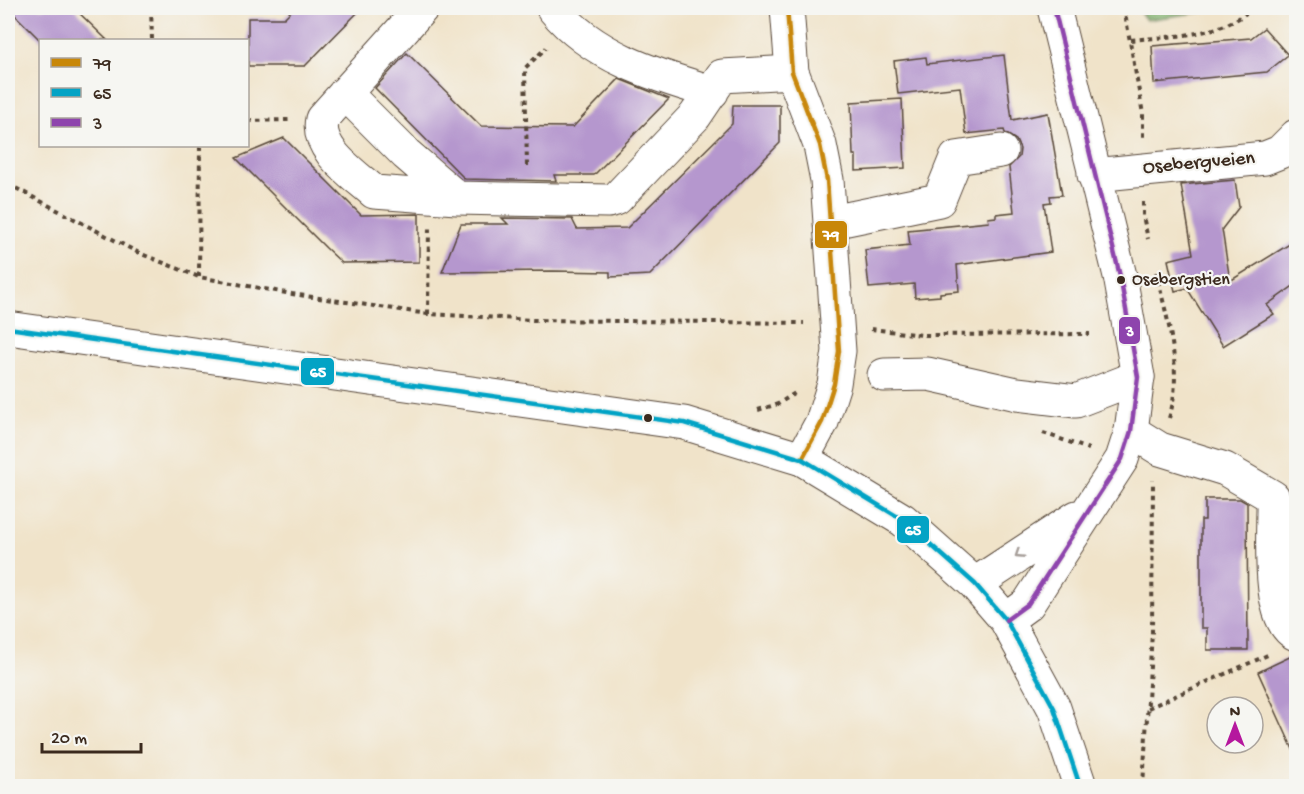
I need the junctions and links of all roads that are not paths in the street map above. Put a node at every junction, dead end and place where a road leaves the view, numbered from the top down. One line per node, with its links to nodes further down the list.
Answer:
1 (422, 8): 7 (street)
2 (787, 8): 5 (street)
3 (1054, 8): 10 (street)
4 (561, 17): 6 (street)
5 (792, 72): 6 (street); 12 (street)
6 (712, 92): 11 (street)
7 (345, 93): 11 (street); 11 (street)
8 (1296, 136): 10 (street, Osebergveien)
9 (1001, 151): 12 (street)
10 (1094, 176): 15 (street)
11 (444, 197)
12 (832, 222): 17 (street)
13 (8, 328): 17 (street)
14 (884, 375): 15 (street)
15 (1138, 377): 16 (street)
16 (1131, 431): 18 (street); 21 (street)
17 (802, 459): 19 (street)
18 (1086, 512): 19 (street, one-way to 19); 20 (street)
19 (975, 584): 20 (street)
20 (1006, 620): 22 (street)
21 (1286, 642)
22 (1080, 786)

